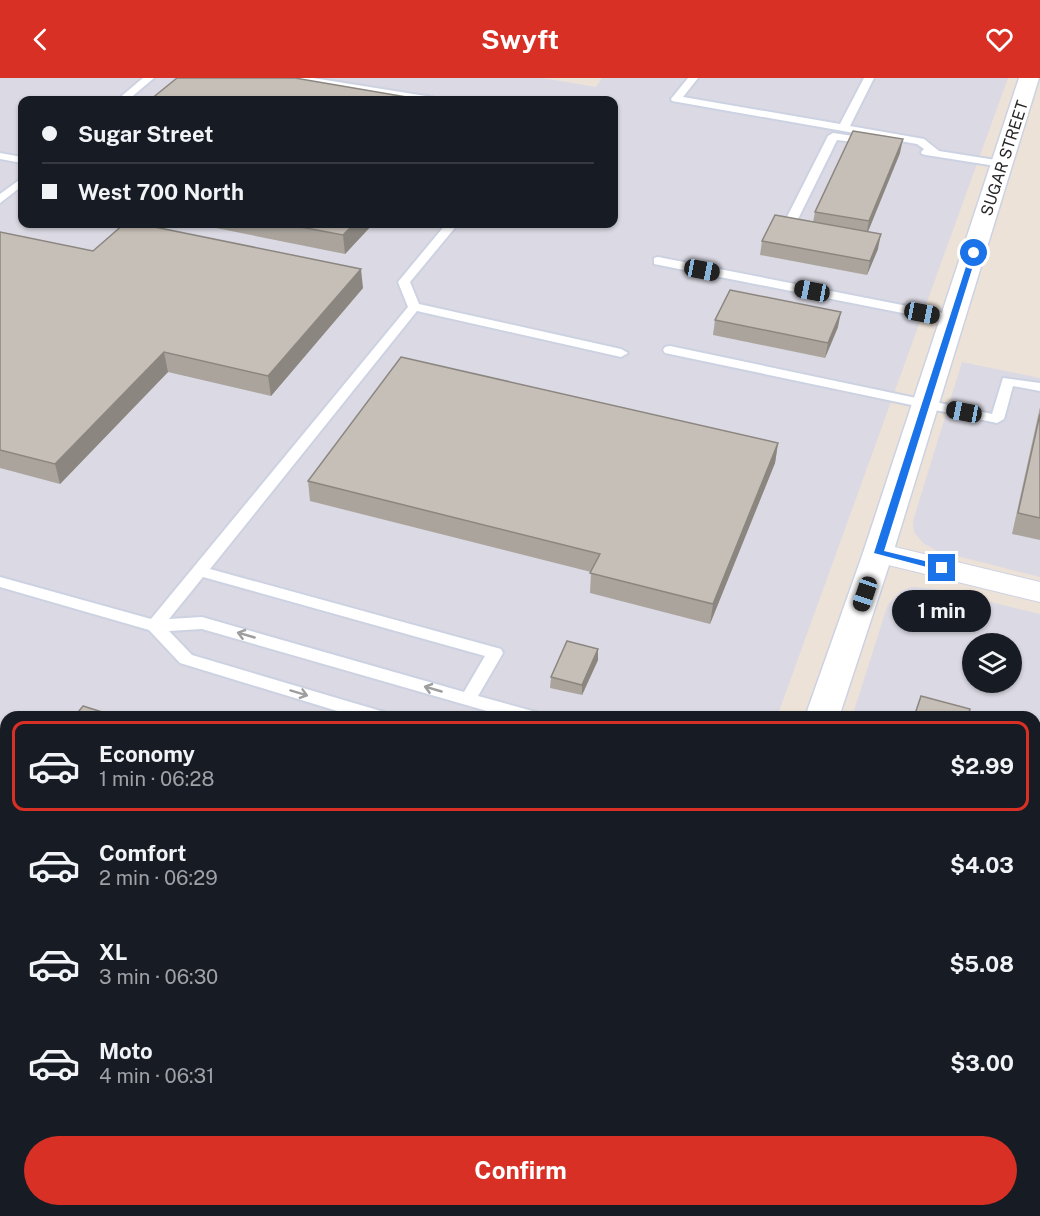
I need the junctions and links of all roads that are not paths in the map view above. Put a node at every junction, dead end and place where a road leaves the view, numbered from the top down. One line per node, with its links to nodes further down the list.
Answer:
1 (149, 78): 6 (lane)
2 (294, 78): 7 (lane)
3 (693, 78): 8 (lane)
4 (869, 78): 8 (lane)
5 (1029, 78): 12 (street, SUGAR STREET)
6 (127, 96)
7 (407, 96)
8 (843, 128): 9 (lane)
9 (934, 153): 12 (lane); 15 (lane)
10 (0, 156): 11 (lane)
11 (18, 159)
12 (1002, 164): 19 (street, SUGAR STREET)
13 (18, 184): 14 (lane)
14 (0, 200)
15 (792, 219)
16 (449, 228): 18 (lane)
17 (658, 261): 19 (lane)
18 (414, 307): 21 (lane); 25 (lane)
19 (953, 319): 23 (street, SUGAR STREET)
20 (670, 350): 23 (lane)
21 (621, 352)
22 (1040, 387): 23 (lane)
23 (926, 404): 24 (street, SUGAR STREET)
24 (878, 553): 27 (street); 32 (street, SUGAR STREET)
25 (199, 571): 28 (lane); 29 (lane)
26 (0, 582): 28 (lane)
27 (1040, 591)
28 (155, 626): 29 (lane, one-way to 28); 30 (lane, one-way to 30)
29 (468, 699): 31 (lane)
30 (358, 711)
31 (509, 711)
32 (824, 711)

